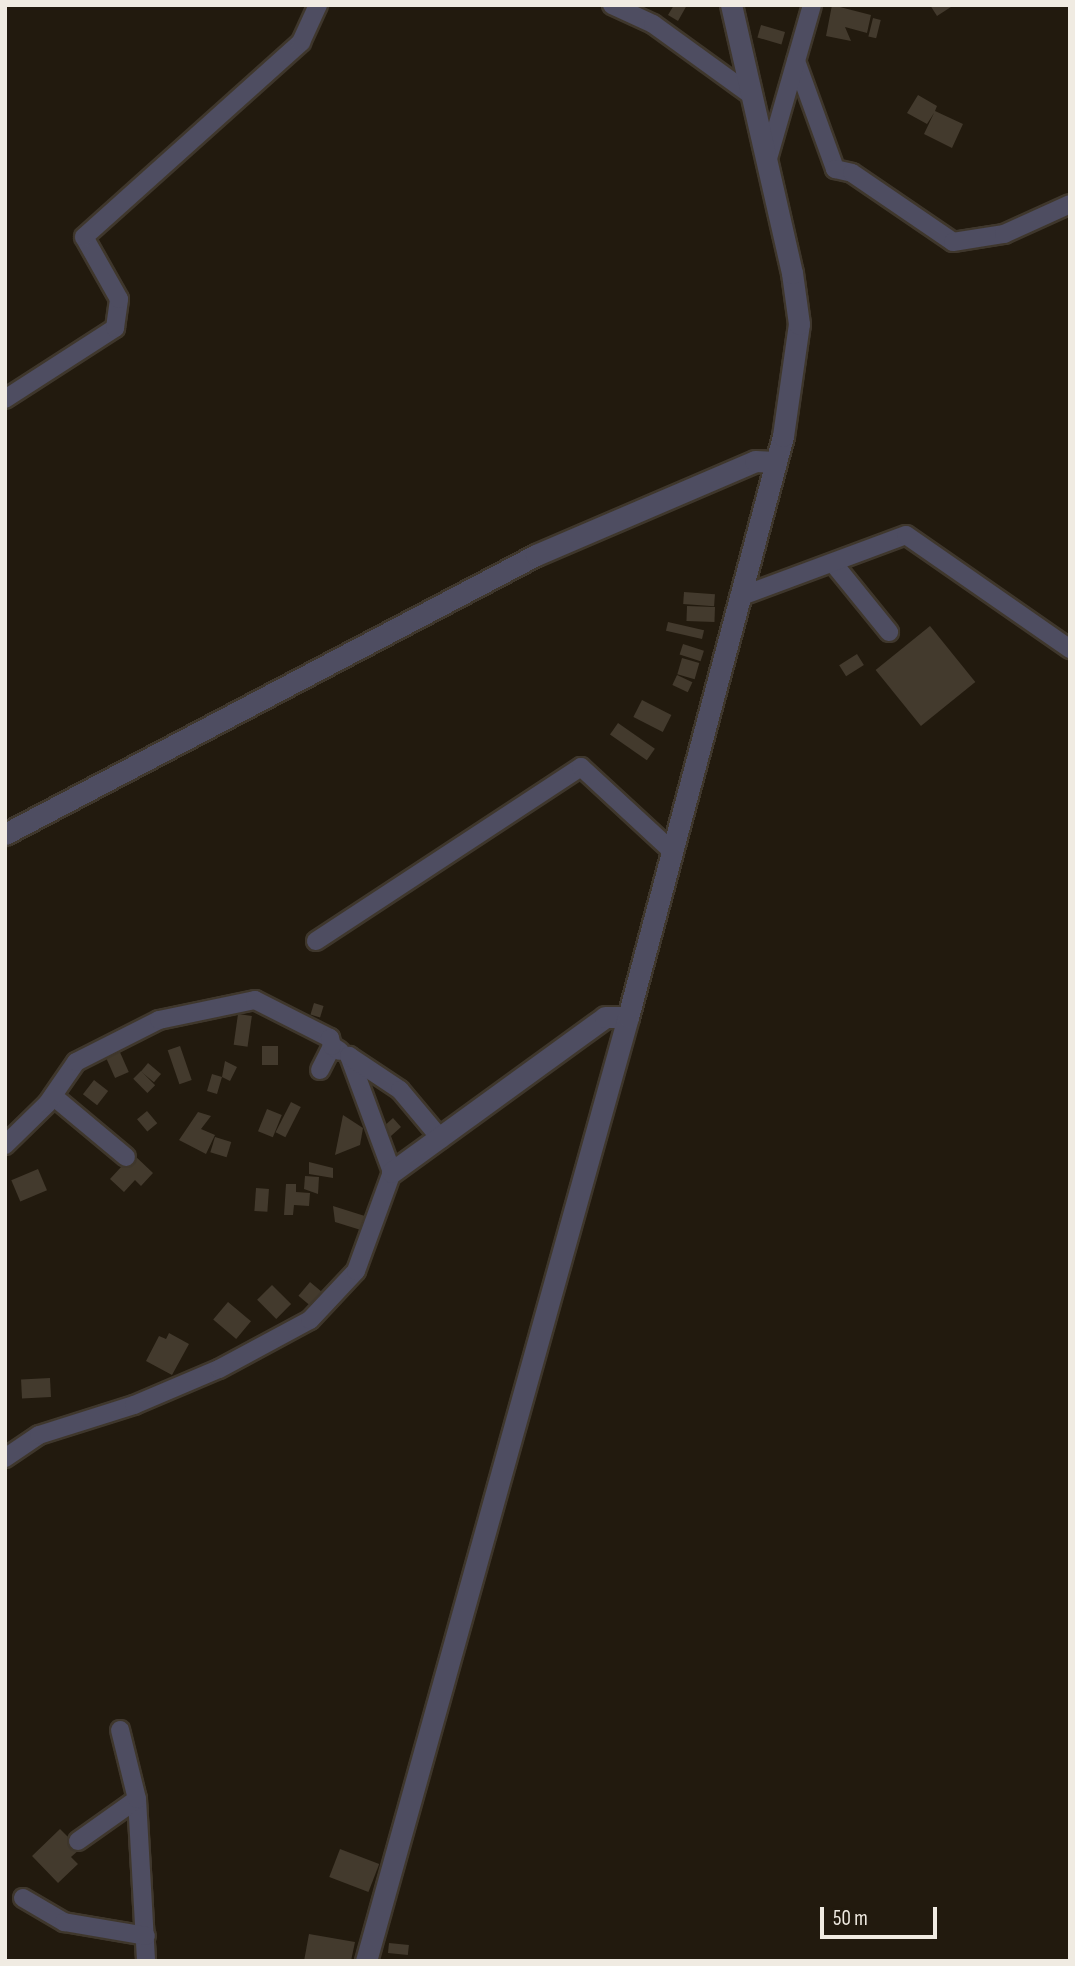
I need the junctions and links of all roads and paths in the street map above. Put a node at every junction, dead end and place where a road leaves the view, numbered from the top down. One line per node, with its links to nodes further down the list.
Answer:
1 (318, 5): 9 (street)
2 (612, 5): 6 (street)
3 (731, 5): 6 (street)
4 (812, 5): 5 (street)
5 (796, 61): 7 (street); 8 (street)
6 (751, 95): 7 (street)
7 (767, 162): 10 (street)
8 (1070, 204)
9 (5, 399)
10 (776, 461): 12 (street); 15 (street)
11 (833, 563): 12 (street); 13 (street); 14 (street)
12 (739, 597): 16 (street)
13 (889, 632)
14 (1070, 649)
15 (5, 834)
16 (673, 852): 17 (street); 18 (street)
17 (316, 940)
18 (628, 1017): 23 (street); 34 (street)
19 (332, 1045): 20 (street); 21 (street); 22 (street)
20 (349, 1056): 23 (street); 26 (street)
21 (320, 1070)
22 (53, 1096): 24 (street); 25 (street)
23 (440, 1139): 26 (street)
24 (5, 1144)
25 (126, 1157)
26 (392, 1172): 27 (street)
27 (5, 1458)
28 (120, 1730): 29 (street)
29 (137, 1799): 30 (street); 32 (street)
30 (78, 1841)
31 (23, 1898): 32 (street)
32 (146, 1936): 33 (street)
33 (146, 1961)
34 (366, 1961)

